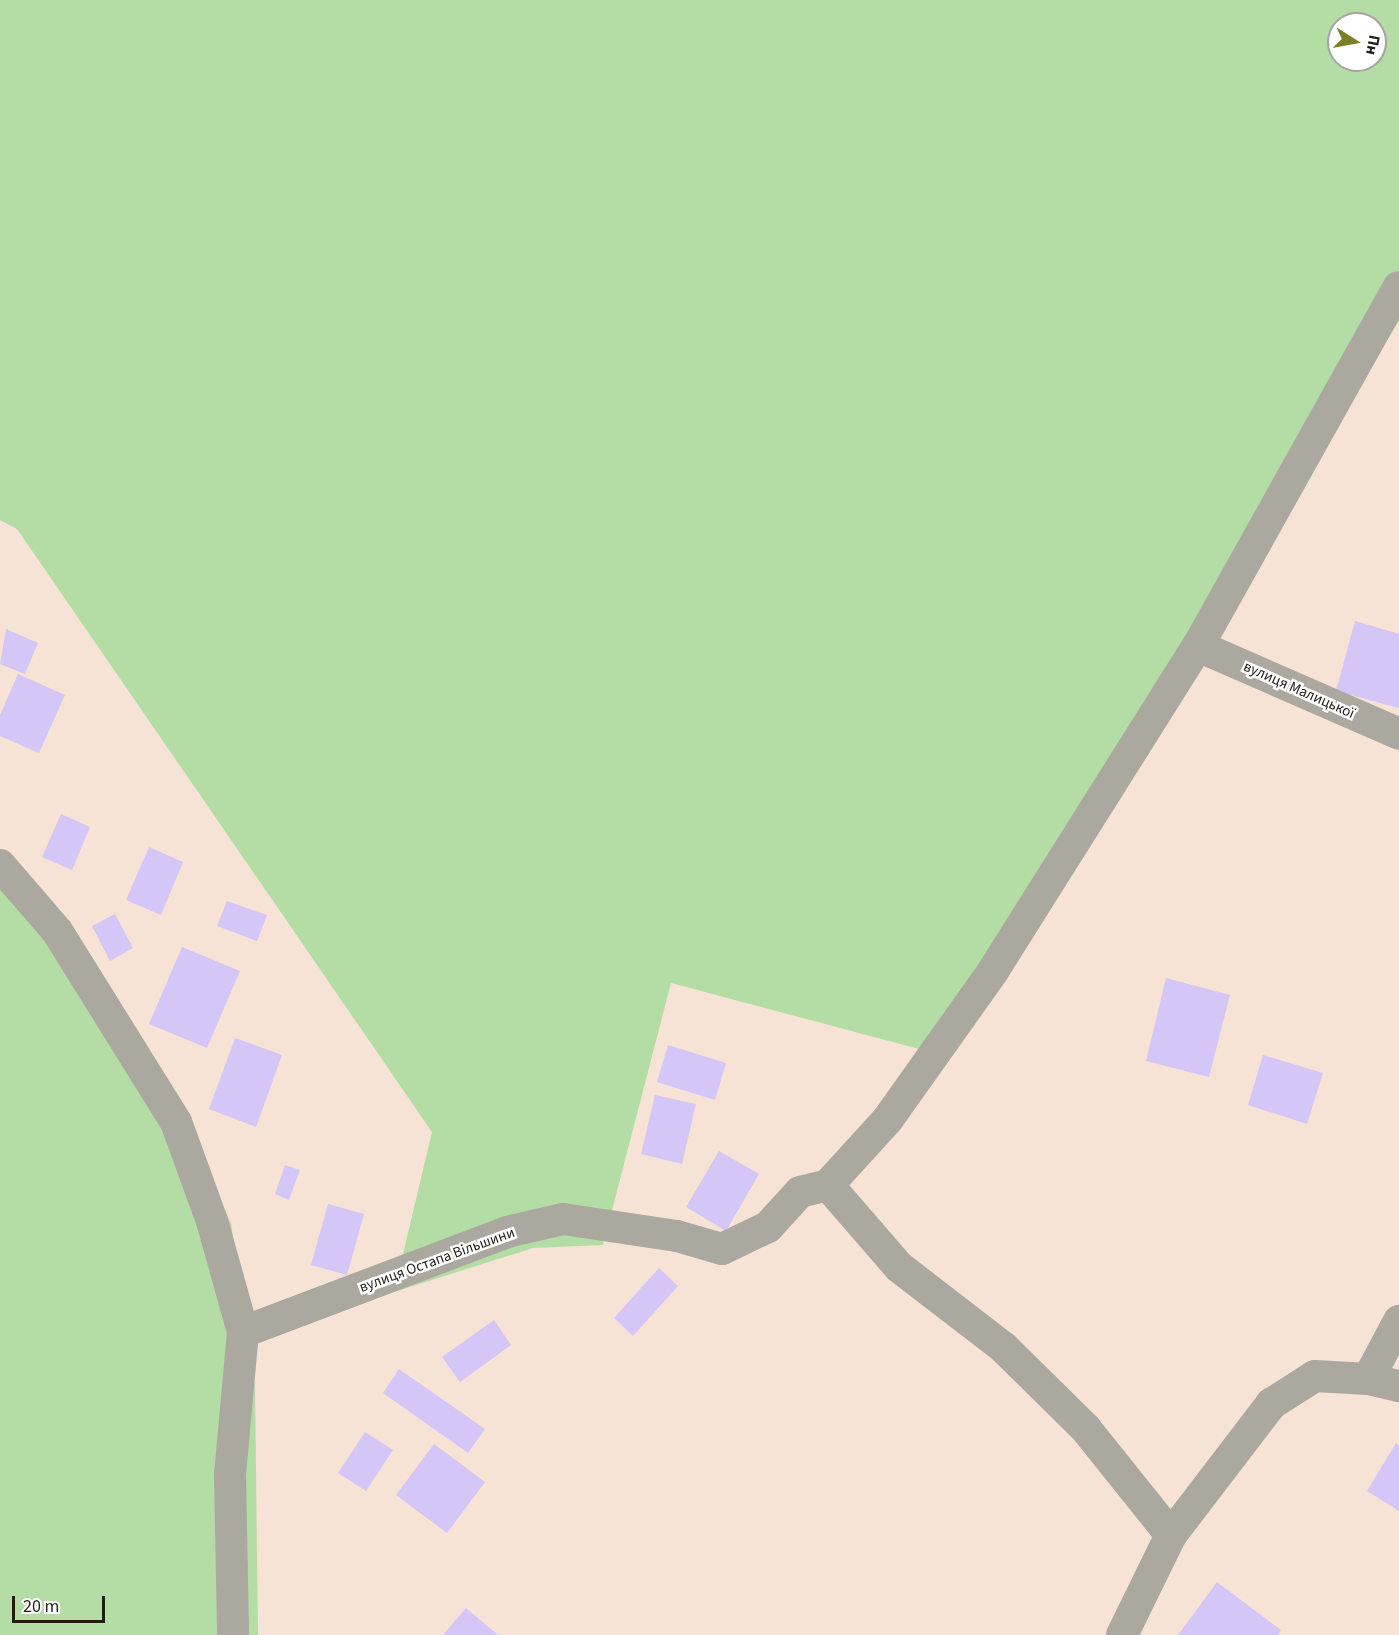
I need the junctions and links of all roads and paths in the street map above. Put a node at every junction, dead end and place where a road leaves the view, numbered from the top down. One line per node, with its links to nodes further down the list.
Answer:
1 (1399, 287): 2 (street)
2 (1198, 646): 3 (street, вулиця Малицької); 5 (street)
3 (1399, 734)
4 (0, 865): 7 (street)
5 (828, 1185): 7 (street, вулиця Остапа Вільшини); 10 (street)
6 (1399, 1321): 8 (street)
7 (243, 1332): 11 (street)
8 (1368, 1379): 9 (street); 10 (street)
9 (1399, 1386)
10 (1170, 1535): 12 (street)
11 (233, 1635)
12 (1122, 1635)

